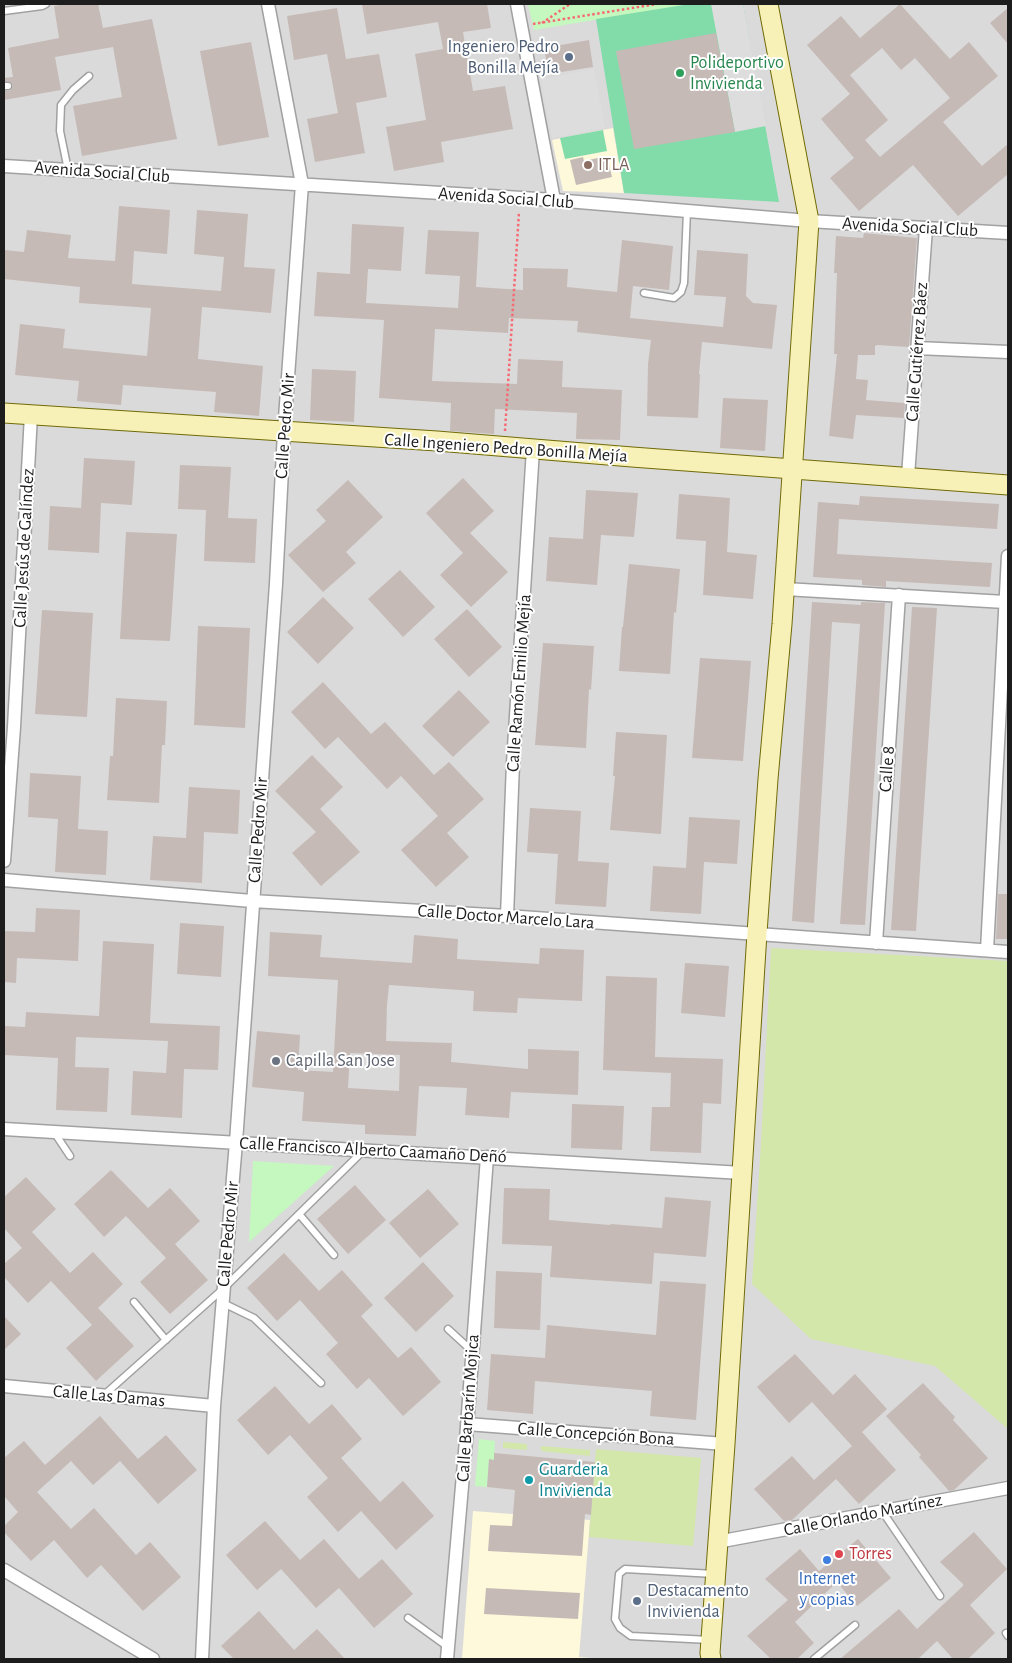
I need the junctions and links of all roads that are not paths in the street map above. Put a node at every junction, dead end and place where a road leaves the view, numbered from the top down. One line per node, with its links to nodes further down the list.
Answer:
1 (46, 4): 5 (lane)
2 (268, 4): 9 (street, Calle Pedro Mir)
3 (516, 4): 10 (street)
4 (768, 4): 12 (street)
5 (4, 11)
6 (89, 76): 8 (lane)
7 (4, 166): 8 (street, Avenida Social Club)
8 (68, 170): 9 (street, Avenida Social Club)
9 (302, 184): 10 (street, Avenida Social Club); 20 (street, Calle Pedro Mir)
10 (554, 200): 11 (street, Avenida Social Club)
11 (687, 211): 12 (street, Avenida Social Club); 15 (lane)
12 (809, 221): 13 (street, Avenida Social Club); 22 (street)
13 (926, 228): 14 (street, Avenida Social Club); 16 (street, Calle Gutiérrez Báez)
14 (1008, 233)
15 (644, 294)
16 (917, 348): 17 (street); 23 (street, Calle Gutiérrez Báez)
17 (1008, 352)
18 (4, 413): 19 (street, Calle Ingeniero Pedro Bonilla Mejía)
19 (31, 415): 20 (street, Calle Ingeniero Pedro Bonilla Mejía); 29 (street, Calle Jesús de Galíndez)
20 (284, 432): 21 (street, Calle Ingeniero Pedro Bonilla Mejía); 31 (street, Calle Pedro Mir)
21 (533, 449): 22 (street, Calle Ingeniero Pedro Bonilla Mejía); 32 (street, Calle Ramón Emilio Mejía)
22 (792, 468): 23 (street, Calle Ingeniero Pedro Bonilla Mejía); 26 (street)
23 (908, 476): 24 (street, Calle Ingeniero Pedro Bonilla Mejía)
24 (1008, 485)
25 (1008, 556): 28 (street)
26 (784, 589): 27 (street); 33 (street)
27 (899, 595): 28 (street); 34 (street, Calle 8)
28 (1005, 602): 35 (street)
29 (4, 860)
30 (4, 880): 31 (street, Calle Doctor Marcelo Lara)
31 (252, 900): 32 (street, Calle Doctor Marcelo Lara); 39 (street, Calle Pedro Mir)
32 (507, 916): 33 (street, Calle Doctor Marcelo Lara)
33 (757, 933): 34 (street, Calle Doctor Marcelo Lara); 43 (street)
34 (876, 943): 35 (street, Calle Doctor Marcelo Lara)
35 (987, 950): 36 (street, Calle Doctor Marcelo Lara)
36 (1008, 952)
37 (4, 1129): 38 (street, Calle Francisco Alberto Caamaño Deñó)
38 (54, 1132): 39 (street, Calle Francisco Alberto Caamaño Deñó); 41 (lane)
39 (236, 1142): 40 (street, Calle Francisco Alberto Caamaño Deñó); 46 (street, Calle Pedro Mir)
40 (364, 1149): 42 (street, Calle Francisco Alberto Caamaño Deñó); 44 (lane)
41 (70, 1156)
42 (487, 1157): 43 (street, Calle Francisco Alberto Caamaño Deñó); 51 (street, Calle Barbarín Mojica)
43 (742, 1173): 57 (street)
44 (299, 1214): 45 (lane); 46 (lane)
45 (334, 1255)
46 (224, 1288): 48 (street, Calle Pedro Mir); 50 (lane)
47 (134, 1302): 50 (lane)
48 (223, 1303): 52 (lane); 55 (street, Calle Pedro Mir)
49 (448, 1329): 51 (lane)
50 (166, 1340): 54 (lane)
51 (472, 1351): 56 (street, Calle Barbarín Mojica)
52 (321, 1383)
53 (4, 1386): 54 (street, Calle Las Damas)
54 (103, 1396): 55 (street, Calle Las Damas)
55 (214, 1406): 69 (street, Calle Pedro Mir)
56 (467, 1424): 57 (street, Calle Concepción Bona); 67 (street, Calle Barbarín Mojica)
57 (725, 1444): 60 (street)
58 (1008, 1488): 59 (street, Calle Orlando Martínez)
59 (882, 1511): 60 (street, Calle Orlando Martínez); 63 (lane)
60 (717, 1542): 62 (street)
61 (4, 1570): 68 (street)
62 (715, 1574): 66 (street); 66 (lane)
63 (940, 1596)
64 (408, 1618): 67 (lane)
65 (855, 1626): 71 (lane)
66 (711, 1640): 70 (street)
67 (448, 1654)
68 (153, 1659)
69 (202, 1659)
70 (711, 1659)
71 (814, 1659)

